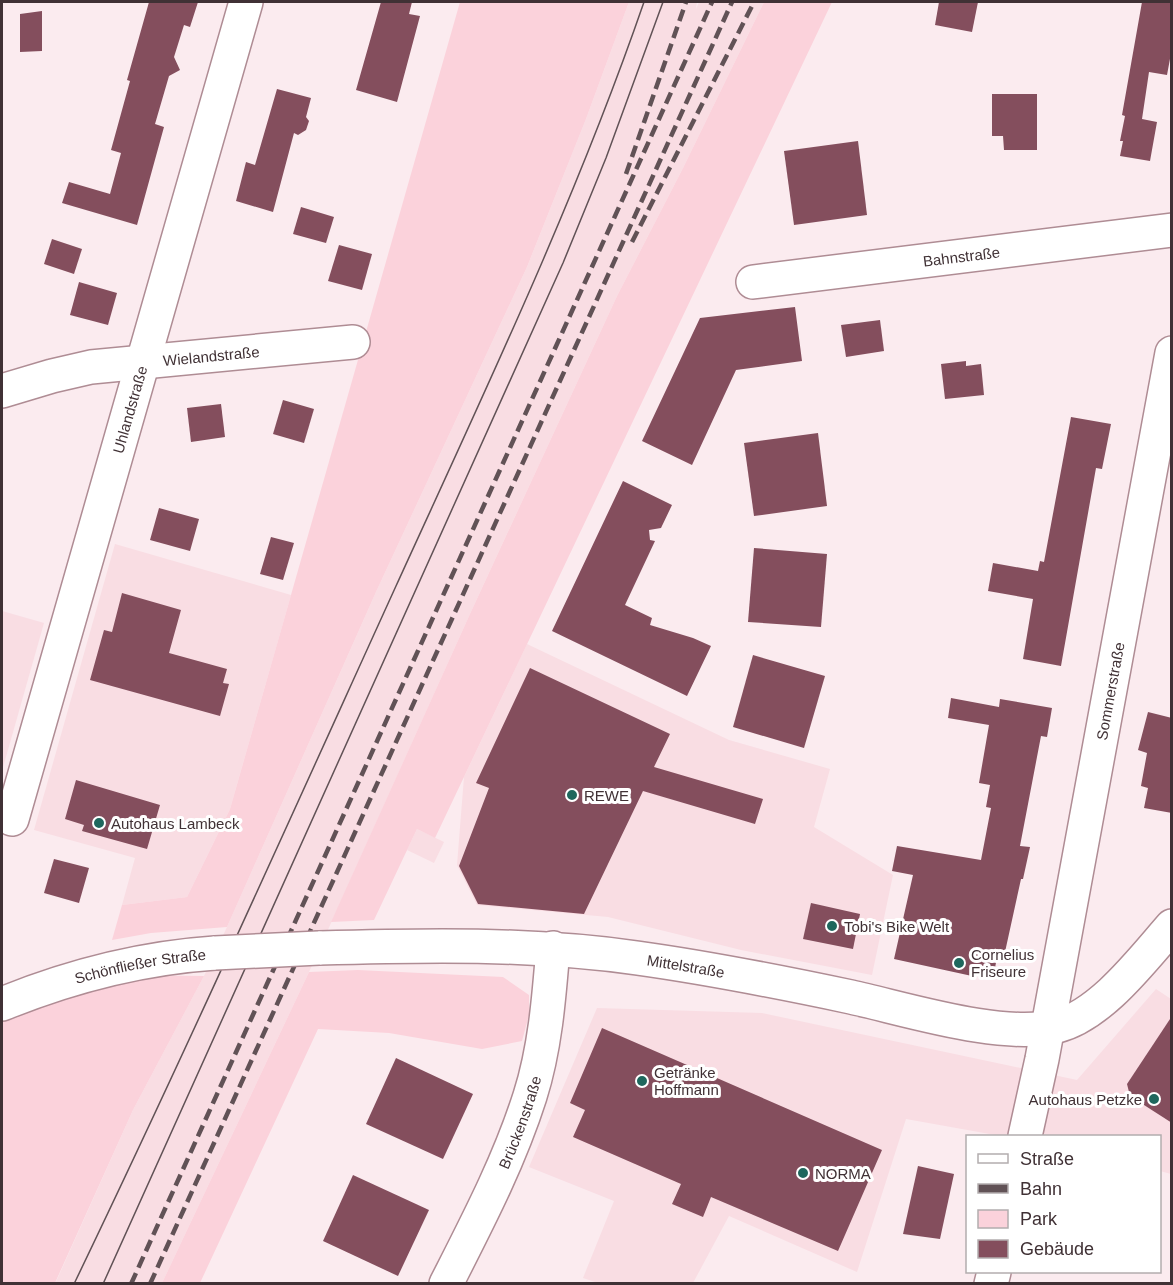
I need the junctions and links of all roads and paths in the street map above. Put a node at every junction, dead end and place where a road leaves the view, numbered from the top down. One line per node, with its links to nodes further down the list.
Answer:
1 (246, 2): 6 (street, Uhlandstraße)
2 (1172, 230): 3 (street, Bahnstraße)
3 (753, 282)
4 (353, 342): 6 (street, Wielandstraße)
5 (1172, 353): 13 (street, Sommerstraße)
6 (142, 362): 7 (street, Wielandstraße); 8 (street, Uhlandstraße)
7 (2, 391)
8 (12, 819)
9 (1172, 926): 13 (street, Mittelstraße)
10 (319, 948): 11 (street, Mittelstraße); 12 (street, Schönfließer Straße, bridge)
11 (553, 948): 13 (street, Mittelstraße); 15 (street, Brückenstraße)
12 (2, 1004)
13 (1047, 1028): 14 (street, Sommerstraße)
14 (1025, 1135)
15 (446, 1284)

